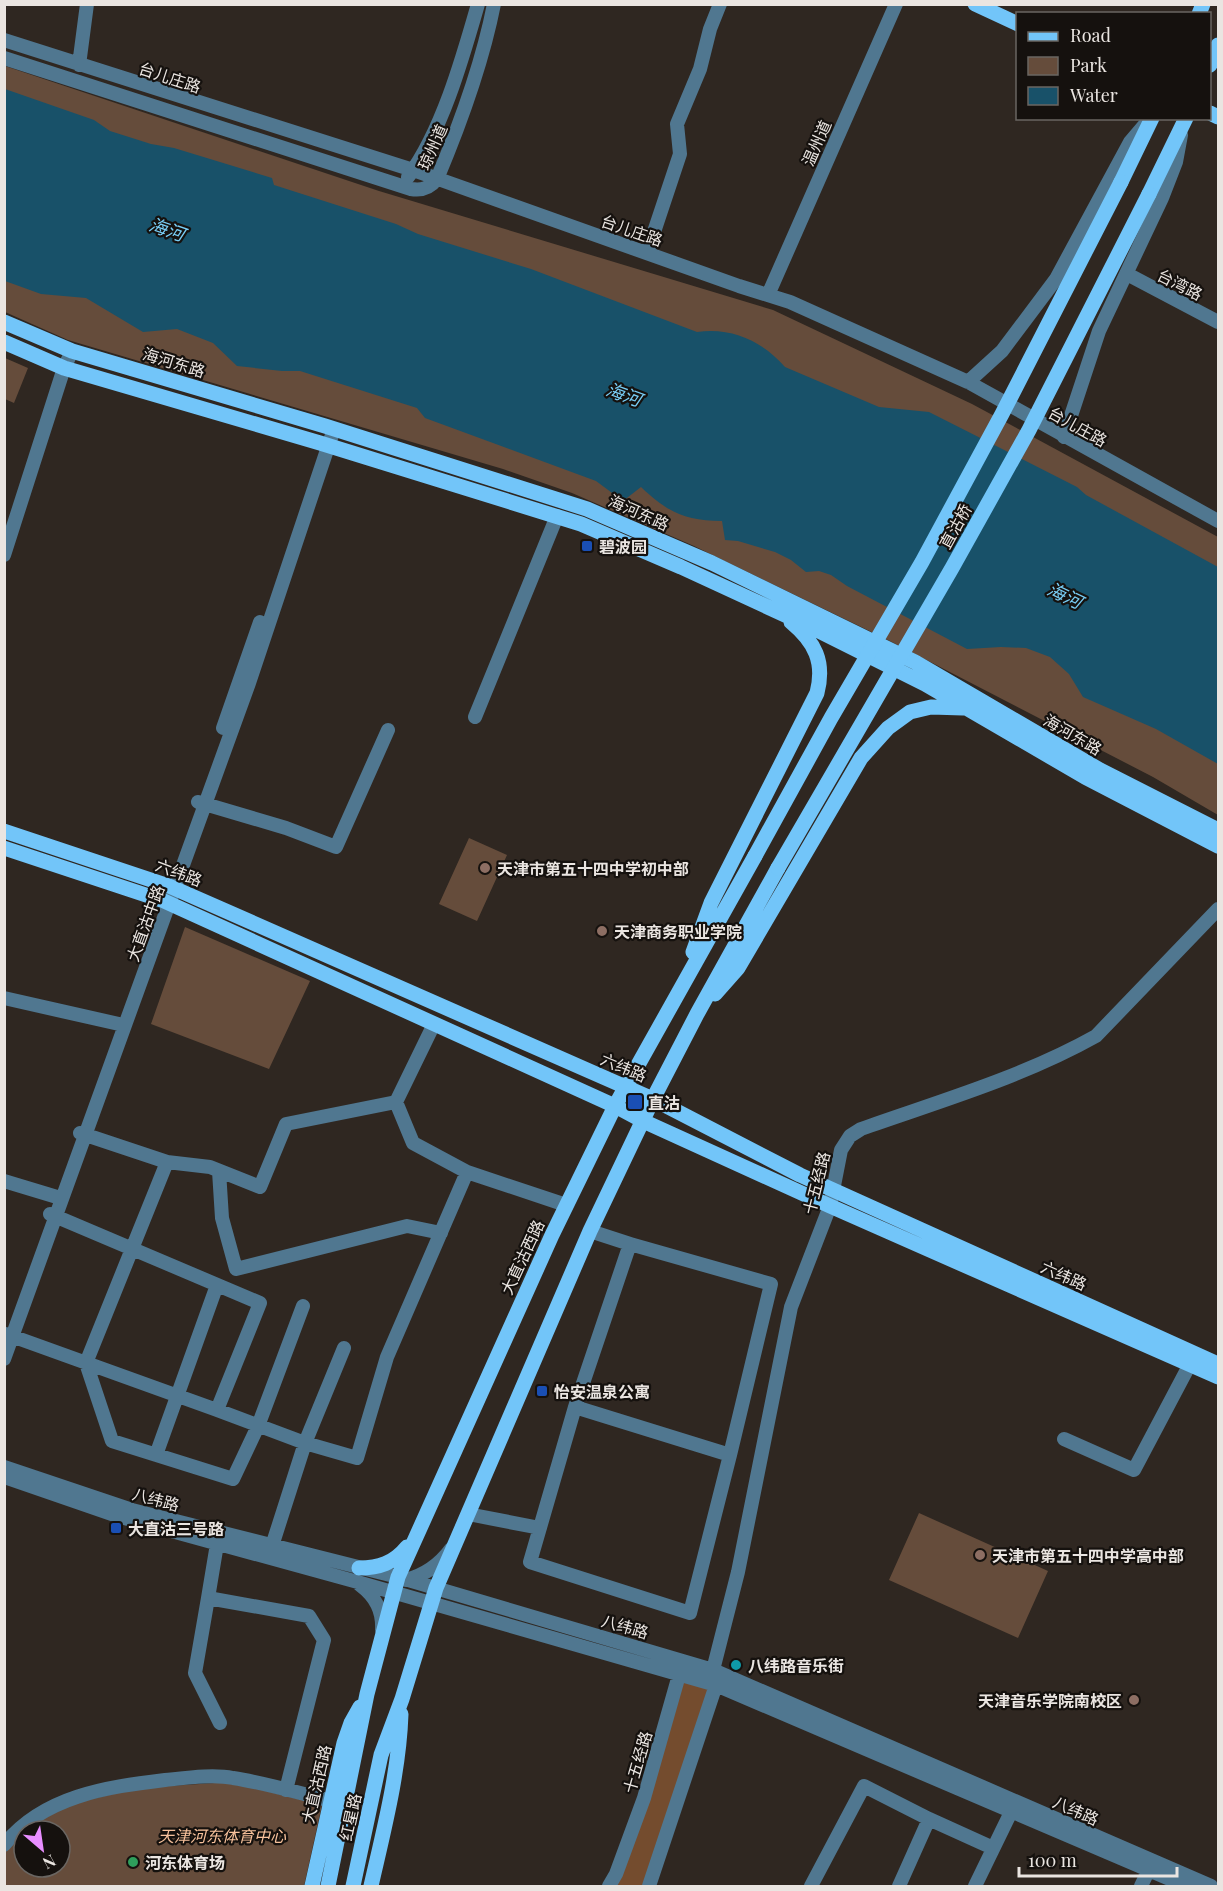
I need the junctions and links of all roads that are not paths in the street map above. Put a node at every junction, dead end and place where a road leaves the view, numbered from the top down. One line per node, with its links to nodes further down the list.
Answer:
1 (87, 4): 12 (street)
2 (478, 4): 16 (street, 琼州道)
3 (494, 4): 17 (street, 琼州道)
4 (720, 4): 19 (street)
5 (896, 4): 21 (street, 温州道)
6 (975, 4): 7 (main road)
7 (1016, 24)
8 (4, 40): 12 (street, 台儿庄路)
9 (1218, 44): 11 (main road)
10 (4, 58): 18 (street, 台儿庄路)
11 (1211, 60)
12 (79, 65): 16 (street, 台儿庄路)
13 (1150, 120): 27 (street)
14 (1151, 120): 43 (main road, 直沽桥, bridge)
15 (1185, 121): 20 (street); 49 (main road, 直沽桥, bridge)
16 (413, 170): 17 (street, 台儿庄路); 18 (street, 琼州道)
17 (437, 179): 18 (street, 琼州道); 19 (street, 台儿庄路)
18 (401, 186)
19 (647, 253): 21 (street, 台儿庄路)
20 (1127, 274): 23 (street, 台湾路); 29 (street)
21 (768, 295): 27 (street, 台儿庄路)
22 (4, 322): 25 (main road, 海河东路)
23 (1218, 322)
24 (4, 342): 26 (main road, 海河东路)
25 (72, 351): 26 (street); 28 (main road, 海河东路)
26 (64, 368): 30 (main road, 海河东路); 33 (street)
27 (968, 382): 29 (street, 台儿庄路)
28 (330, 428): 30 (street, 大直沽中路); 39 (main road, 海河东路)
29 (1065, 437): 32 (street, 台儿庄路)
30 (324, 444): 31 (main road, 海河东路); 38 (street, 大直沽中路)
31 (557, 516): 34 (main road, 海河东路); 36 (street)
32 (1218, 521)
33 (4, 555)
34 (779, 612): 35 (main road, 海河东路); 47 (main road)
35 (965, 708): 41 (main road, 海河东路); 49 (main road)
36 (475, 717)
37 (388, 730): 38 (street)
38 (202, 803): 44 (street, 大直沽中路)
39 (1218, 830)
40 (4, 831): 44 (main road, 六纬路)
41 (1218, 846)
42 (4, 848): 45 (main road, 六纬路)
43 (755, 856): 47 (main road, 大直沽西路)
44 (172, 887): 45 (street, 大直沽中路); 52 (main road, 六纬路)
45 (167, 903): 50 (street, 大直沽中路); 51 (main road, 六纬路); 57 (street, 大直沽中路)
46 (1218, 909): 63 (street, 十五经路)
47 (680, 990): 52 (main road, 大直沽西路)
48 (4, 998): 50 (street)
49 (697, 1014): 53 (main road)
50 (119, 1024): 57 (street, 大直沽中路)
51 (434, 1024): 54 (street); 55 (main road, 六纬路)
52 (625, 1088): 53 (main road, 六纬路); 55 (main road, 大直沽西路)
53 (653, 1099): 56 (main road); 63 (main road, 六纬路)
54 (396, 1102): 59 (street); 60 (street)
55 (615, 1106): 56 (main road, 六纬路); 64 (main road, 大直沽西路)
56 (643, 1121): 63 (main road, 六纬路); 66 (main road)
57 (83, 1134): 58 (street); 62 (street, 大直沽中路); 65 (street, 大直沽中路)
58 (167, 1161): 59 (street); 69 (street)
59 (219, 1171): 67 (street)
60 (467, 1172): 64 (street); 67 (street)
61 (4, 1181): 62 (street)
62 (57, 1197): 65 (street, 大直沽中路)
63 (832, 1198): 76 (main road, 六纬路); 77 (main road, 六纬路); 100 (street, 十五经路)
64 (566, 1205): 90 (main road, 大直沽西路)
65 (53, 1215): 69 (street); 72 (street, 大直沽中路)
66 (590, 1231): 68 (street); 89 (main road)
67 (441, 1233): 84 (street)
68 (630, 1244): 80 (street); 86 (street)
69 (133, 1249): 70 (street); 75 (street)
70 (217, 1285): 79 (street); 81 (street)
71 (303, 1306): 82 (street)
72 (8, 1336): 74 (street, 大直沽中路); 75 (street)
73 (344, 1348): 84 (street)
74 (4, 1359)
75 (86, 1363): 79 (street); 85 (street)
76 (1190, 1364): 78 (main road, 六纬路); 83 (street)
77 (1218, 1364)
78 (1218, 1377)
79 (176, 1395): 81 (street); 85 (street)
80 (575, 1407): 86 (street); 91 (street)
81 (217, 1410): 82 (street)
82 (258, 1426): 84 (street); 85 (street)
83 (1064, 1439)
84 (305, 1443): 94 (street)
85 (156, 1455)
86 (730, 1455): 91 (street)
87 (4, 1467): 94 (street, 八纬路)
88 (4, 1477): 93 (street, 八纬路)
89 (468, 1514): 91 (street); 92 (main road)
90 (420, 1527): 95 (main road); 96 (main road, 大直沽西路)
91 (540, 1528)
92 (455, 1543): 96 (street); 97 (main road)
93 (217, 1544): 95 (street, 八纬路); 98 (street)
94 (272, 1546): 95 (street, 八纬路)
95 (356, 1574): 96 (street, 八纬路); 99 (street)
96 (399, 1583): 97 (street, 八纬路); 99 (main road, 大直沽西路)
97 (433, 1595): 100 (street, 八纬路); 101 (street, 八纬路); 104 (main road)
98 (208, 1598): 105 (street); 107 (street)
99 (382, 1640): 103 (main road, 大直沽西路)
100 (713, 1670): 101 (street); 102 (street, 十五经路); 113 (street, 八纬路)
101 (679, 1675): 102 (street, 八纬路); 118 (street, 十五经路)
102 (716, 1685): 109 (street, 八纬路); 119 (street, 十五经路)
103 (367, 1694): 106 (main road, 大直沽西路); 108 (main road, 大直沽西路)
104 (402, 1699): 116 (main road, 红星路); 117 (main road)
105 (220, 1723)
106 (357, 1749): 115 (main road, 红星路)
107 (286, 1790): 108 (street); 111 (street)
108 (331, 1801): 114 (main road, 大直沽西路)
109 (1011, 1812): 112 (street); 113 (street, 八纬路)
110 (929, 1819): 112 (street); 120 (street); 121 (street)
111 (4, 1845)
112 (993, 1848): 122 (street)
113 (1151, 1866): 123 (street); 124 (street, 八纬路); 125 (street, 八纬路)
114 (312, 1887)
115 (328, 1887)
116 (353, 1887)
117 (372, 1887)
118 (609, 1887)
119 (649, 1887)
120 (811, 1887)
121 (899, 1887)
122 (975, 1887)
123 (1141, 1887)
124 (1186, 1887)
125 (1211, 1887)

